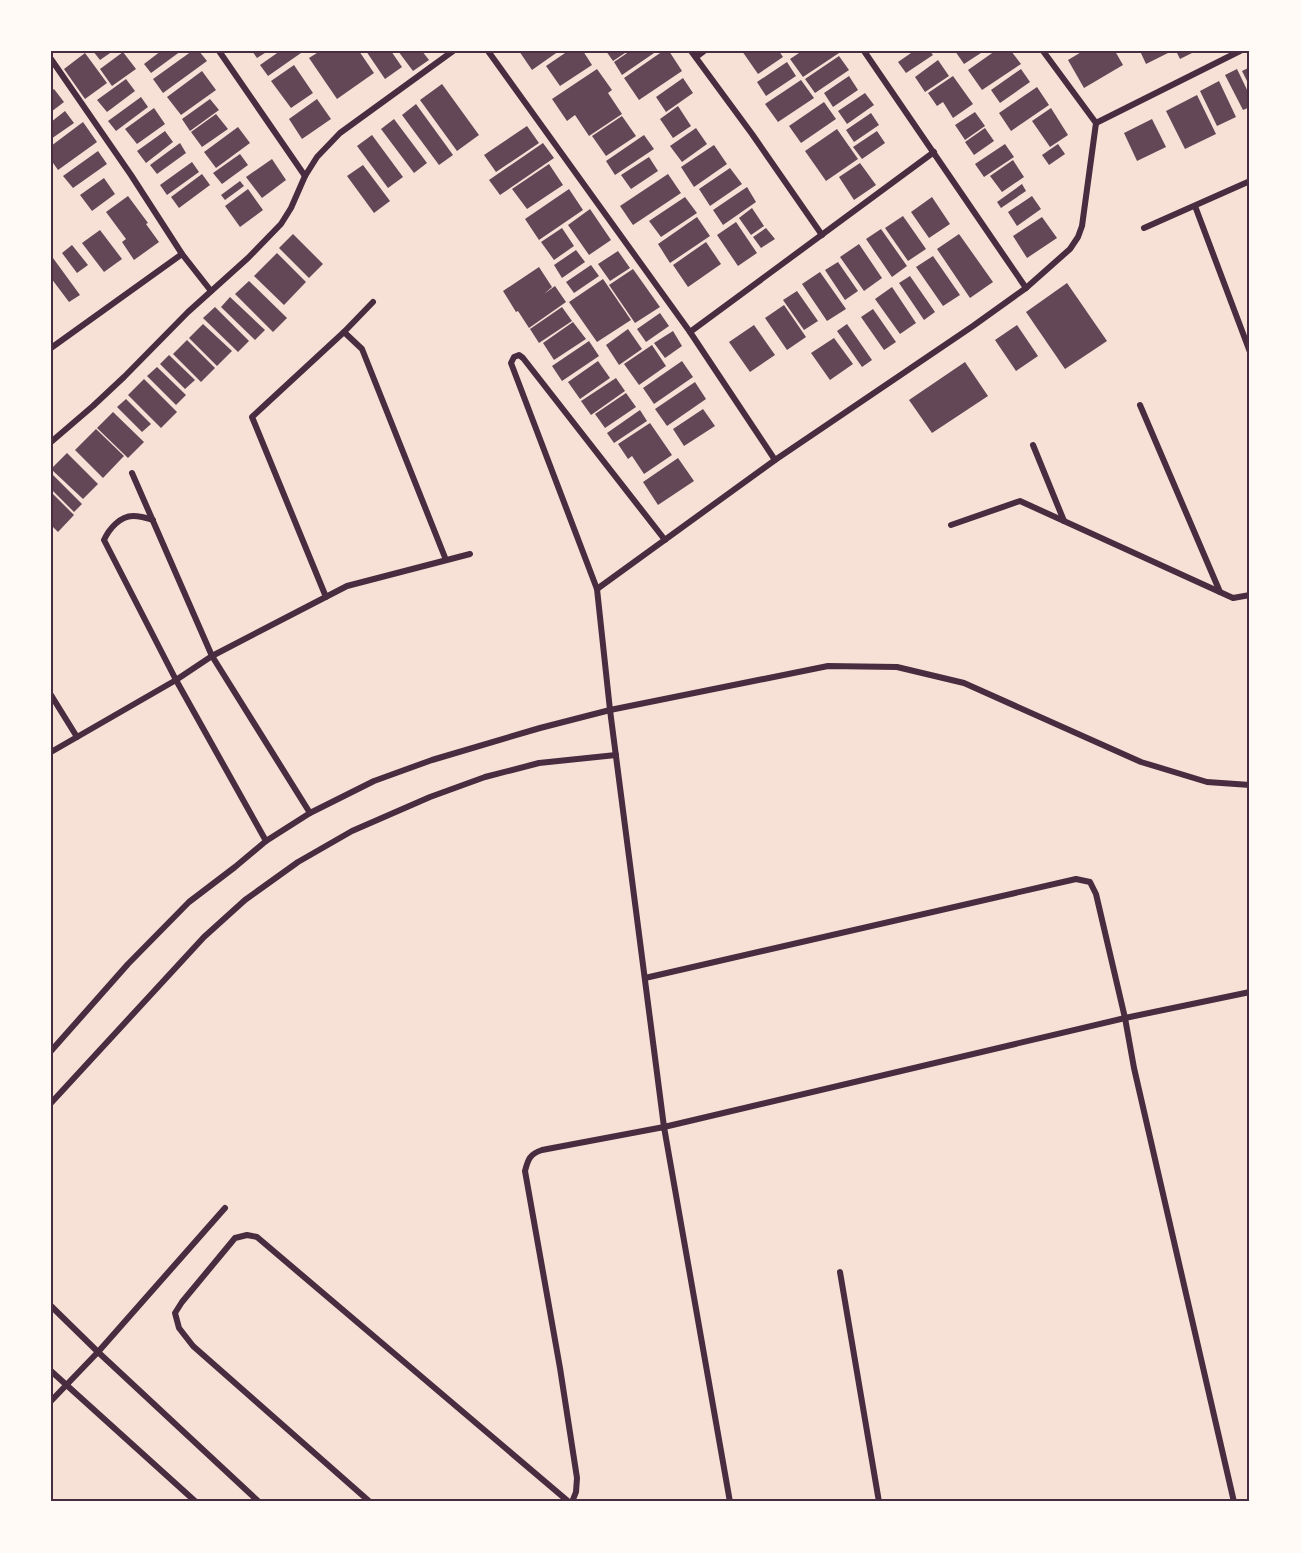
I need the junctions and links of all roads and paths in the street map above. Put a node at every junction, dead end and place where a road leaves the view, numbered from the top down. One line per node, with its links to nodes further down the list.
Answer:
1 (219, 51): 12 (street)
2 (453, 51): 12 (street)
3 (488, 51): 22 (street)
4 (704, 51): 8 (street)
5 (864, 51): 11 (street)
6 (1044, 51): 10 (street)
7 (1240, 51): 10 (street)
8 (693, 54): 16 (street)
9 (51, 59): 17 (street)
10 (1096, 123): 18 (street)
11 (934, 152): 16 (street); 18 (street)
12 (305, 176): 19 (street)
13 (1250, 181): 14 (street)
14 (1195, 206): 15 (street); 24 (street)
15 (1144, 228)
16 (822, 235): 22 (street)
17 (182, 254): 19 (street); 23 (street)
18 (1026, 288): 28 (street)
19 (211, 291): 26 (street)
20 (373, 302): 21 (street)
21 (344, 332): 35 (street); 39 (street)
22 (690, 332): 28 (street)
23 (51, 348)
24 (1250, 352)
25 (1140, 405): 37 (street)
26 (51, 442)
27 (1033, 445): 31 (street)
28 (775, 460): 33 (street)
29 (132, 473): 30 (street)
30 (153, 520): 40 (street); 41 (street)
31 (1064, 521): 32 (street); 37 (street)
32 (951, 525)
33 (664, 540): 36 (street); 36 (street)
34 (470, 554): 35 (street)
35 (446, 560): 39 (street)
36 (597, 589): 43 (street)
37 (1220, 592): 38 (street)
38 (1250, 595)
39 (326, 597): 40 (street)
40 (212, 656): 41 (street); 48 (street)
41 (176, 680): 44 (street); 49 (street)
42 (51, 695): 44 (street)
43 (610, 710): 46 (street); 47 (street); 48 (street)
44 (77, 737): 45 (street)
45 (51, 752)
46 (616, 755): 50 (street); 54 (street)
47 (1250, 785)
48 (310, 813): 49 (street)
49 (266, 841): 53 (street)
50 (645, 978): 52 (street); 55 (street)
51 (1250, 992): 52 (street)
52 (1125, 1018): 55 (street); 69 (street)
53 (51, 1051)
54 (51, 1103)
55 (664, 1127): 66 (street); 67 (street)
56 (225, 1208): 59 (street)
57 (840, 1272): 68 (street)
58 (51, 1306): 59 (street)
59 (98, 1352): 61 (street); 64 (street)
60 (51, 1371): 61 (street)
61 (67, 1385): 62 (street); 63 (street)
62 (51, 1401)
63 (196, 1502)
64 (260, 1502)
65 (369, 1502): 66 (street)
66 (571, 1502)
67 (730, 1502)
68 (879, 1502)
69 (1234, 1502)

